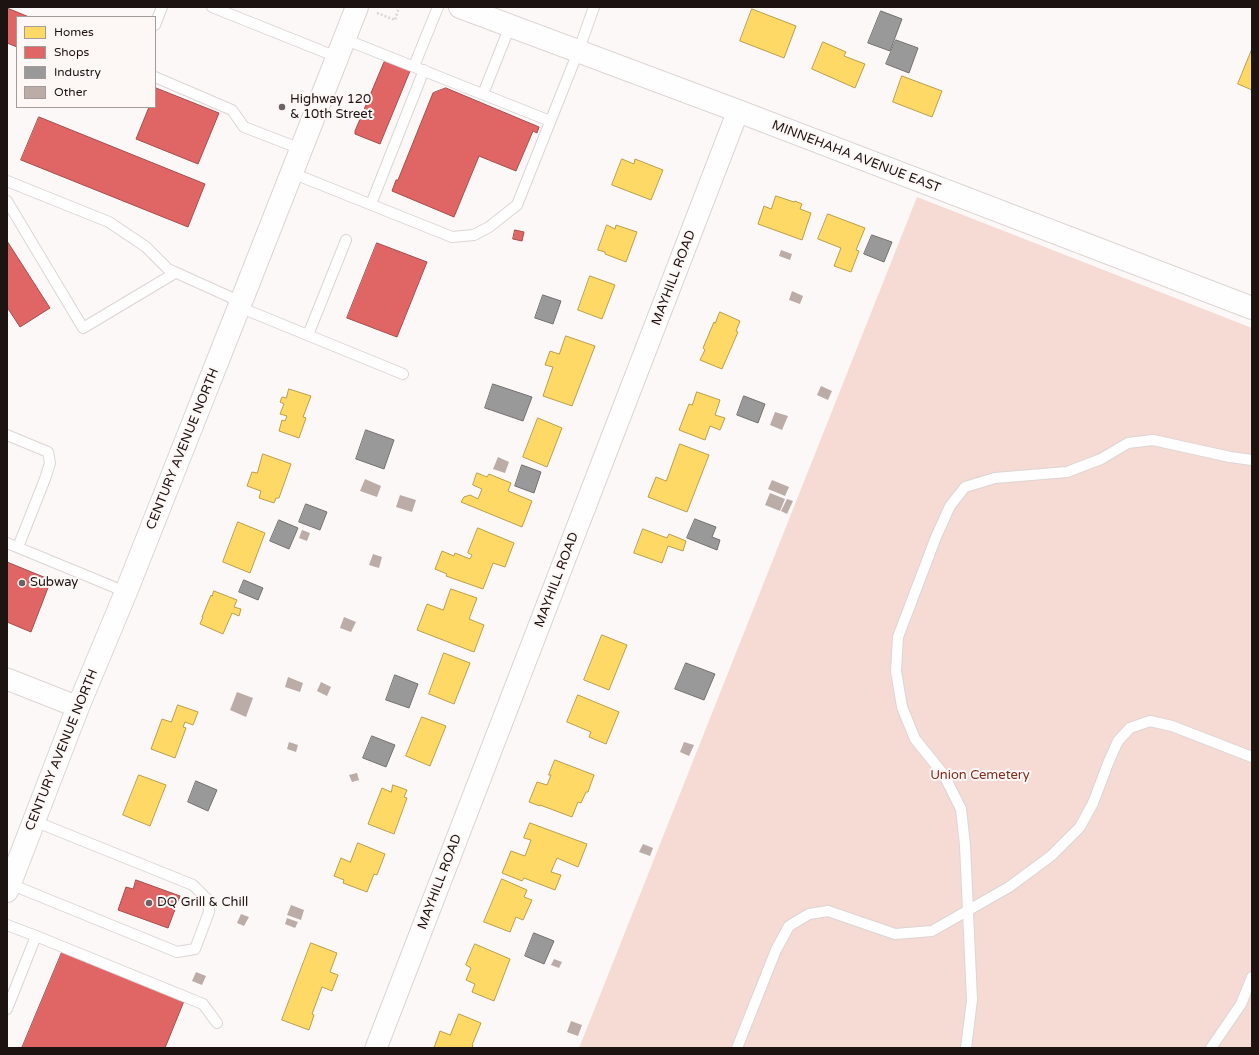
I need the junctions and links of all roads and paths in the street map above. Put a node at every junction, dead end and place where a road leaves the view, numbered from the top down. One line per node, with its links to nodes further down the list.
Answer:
1 (162, 7): 8 (lane)
2 (212, 7): 10 (lane)
3 (399, 7): 7 (path)
4 (438, 7): 12 (lane)
5 (460, 7): 9 (main road, MINNEHAHA AVENUE EAST)
6 (594, 7): 11 (lane)
7 (366, 10): 10 (main road, CENTURY AVENUE NORTH)
8 (156, 22)
9 (510, 26): 11 (main road, MINNEHAHA AVENUE EAST); 14 (lane)
10 (341, 48): 12 (lane); 17 (main road, CENTURY AVENUE NORTH)
11 (578, 52): 15 (main road, MINNEHAHA AVENUE EAST); 16 (lane)
12 (419, 68): 14 (lane); 21 (lane)
13 (156, 77): 17 (lane)
14 (483, 94): 16 (lane)
15 (738, 111): 25 (main road, MINNEHAHA AVENUE EAST); 44 (street, MAYHILL ROAD)
16 (550, 121): 21 (lane)
17 (301, 150): 18 (main road, CENTURY AVENUE NORTH)
18 (292, 173): 21 (lane); 24 (main road, CENTURY AVENUE NORTH)
19 (7, 181): 23 (lane)
20 (7, 201): 23 (lane)
21 (371, 204)
22 (346, 240): 26 (lane)
23 (175, 273): 24 (lane)
24 (240, 305): 26 (lane); 32 (main road, CENTURY AVENUE NORTH)
25 (1252, 308)
26 (308, 335): 27 (lane)
27 (403, 374)
28 (7, 435): 31 (lane)
29 (1252, 460): 38 (lane)
30 (7, 543): 31 (lane)
31 (18, 547): 32 (lane)
32 (126, 592): 34 (main road, CENTURY AVENUE NORTH)
33 (7, 679): 34 (street)
34 (78, 707): 36 (main road, CENTURY AVENUE NORTH)
35 (1252, 758): 38 (lane)
36 (34, 821): 37 (main road, CENTURY AVENUE NORTH); 37 (lane)
37 (8, 887)
38 (968, 910): 45 (lane); 46 (lane)
39 (7, 925): 40 (lane)
40 (36, 936): 42 (lane); 43 (lane)
41 (1252, 977): 47 (lane)
42 (7, 1009)
43 (217, 1024)
44 (376, 1048)
45 (737, 1048)
46 (966, 1048)
47 (1211, 1048)

